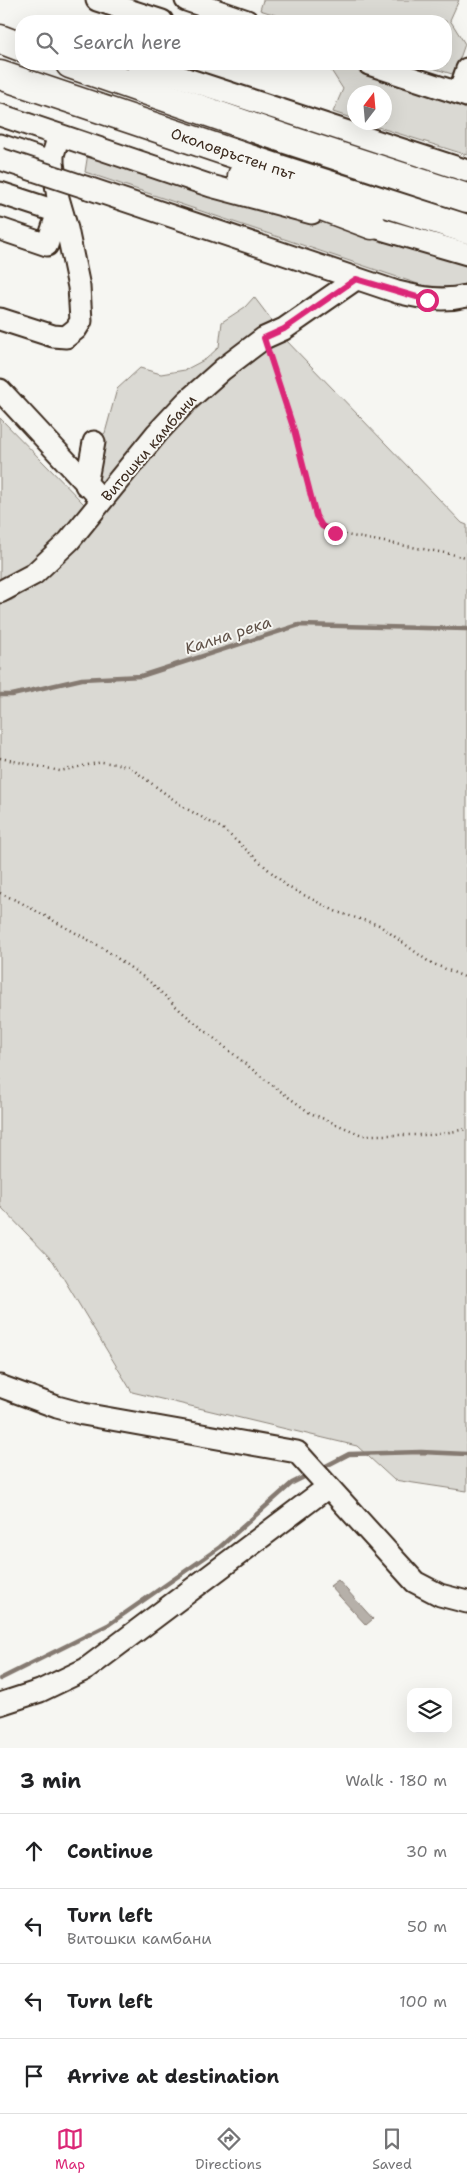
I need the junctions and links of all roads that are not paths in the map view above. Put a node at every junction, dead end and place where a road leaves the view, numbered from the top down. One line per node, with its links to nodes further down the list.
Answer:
1 (97, 0): 3 (street)
2 (186, 0): 4 (street)
3 (143, 15)
4 (230, 15)
5 (0, 32): 6 (highway)
6 (15, 35)
7 (0, 39): 8 (highway)
8 (15, 45)
9 (467, 69): 15 (street)
10 (87, 70): 23 (highway)
11 (166, 70): 21 (street)
12 (387, 70): 15 (street)
13 (0, 75): 14 (highway, Околовръстен път)
14 (60, 95): 24 (highway); 25 (highway, Околовръстен път)
15 (463, 95)
16 (0, 115): 17 (street)
17 (59, 135): 20 (street); 24 (street)
18 (0, 145): 20 (street)
19 (0, 158): 28 (street, bridge)
20 (52, 163): 30 (street)
21 (467, 171)
22 (0, 193): 26 (street)
23 (467, 198)
24 (372, 225): 27 (street)
25 (467, 229)
26 (0, 230)
27 (467, 254)
28 (356, 279): 29 (street); 34 (street, Витошки камбани)
29 (467, 296)
30 (0, 319)
31 (0, 390): 33 (street)
32 (94, 442): 33 (street)
33 (86, 485): 34 (street)
34 (102, 500): 35 (street, Витошки камбани)
35 (0, 592)
36 (0, 1386): 37 (street)
37 (328, 1487): 38 (street); 39 (street)
38 (467, 1602)
39 (0, 1704)

